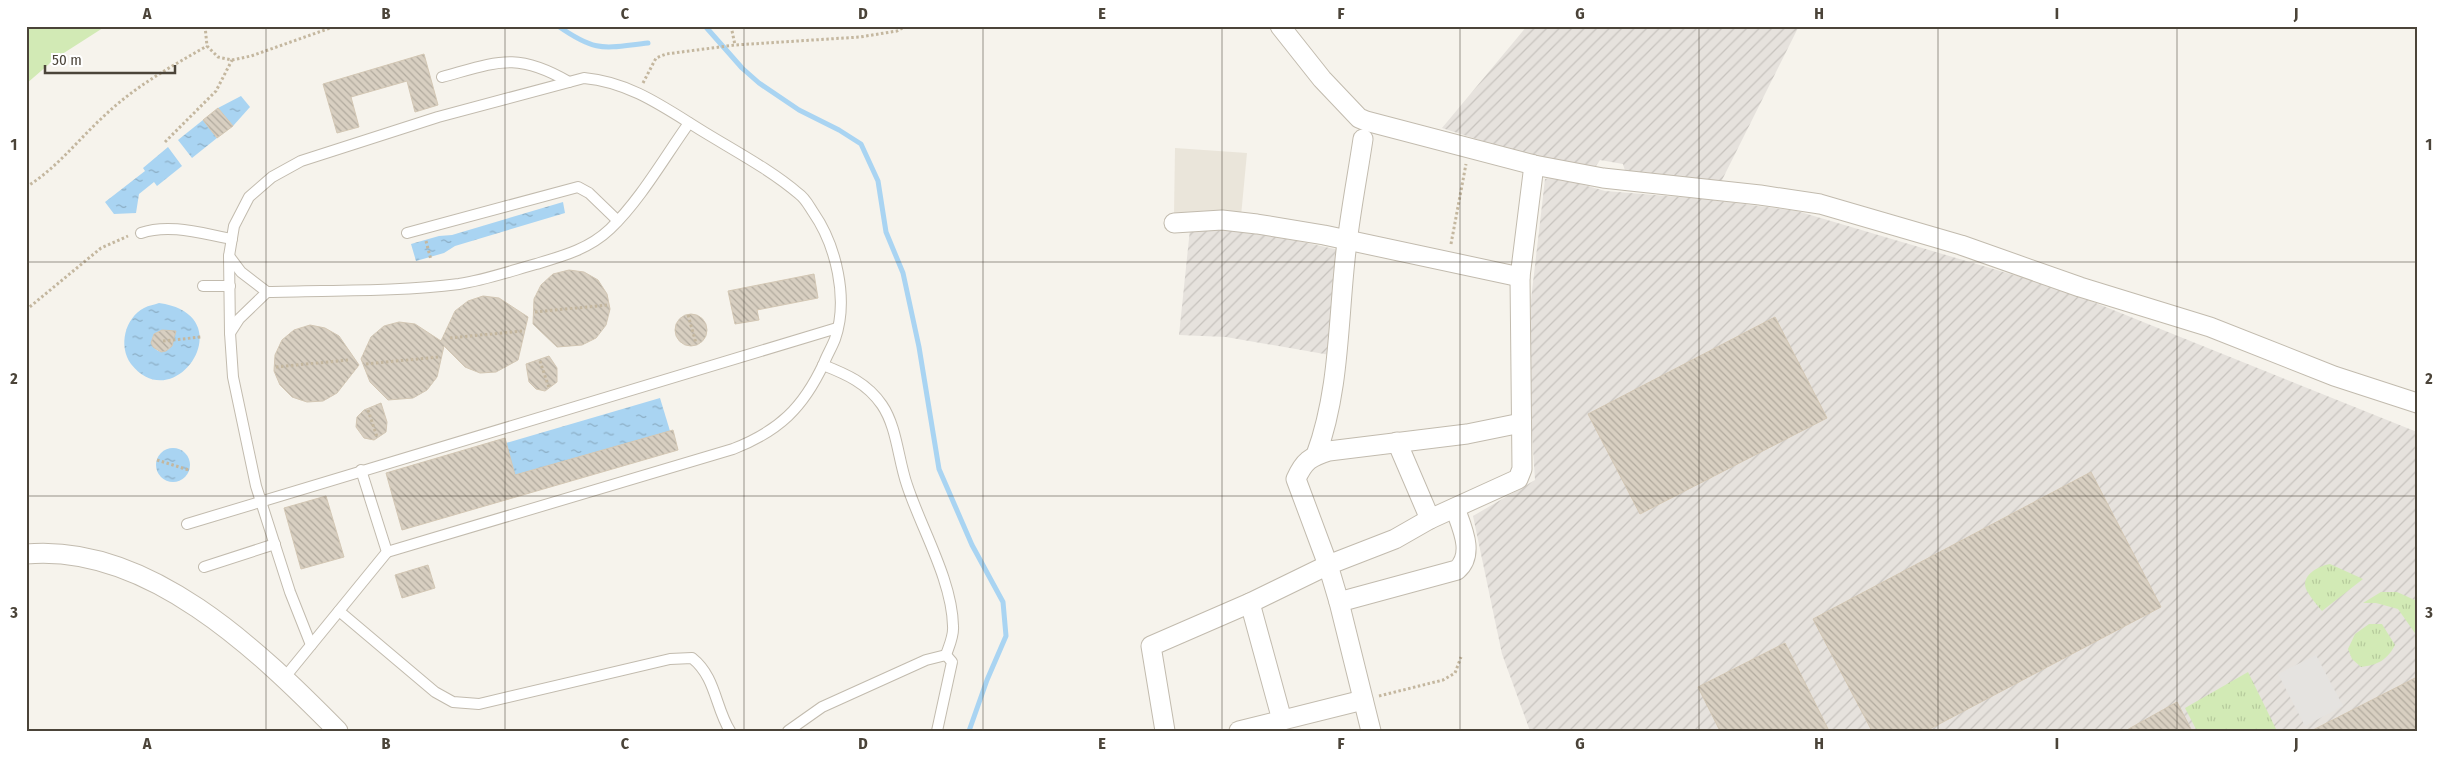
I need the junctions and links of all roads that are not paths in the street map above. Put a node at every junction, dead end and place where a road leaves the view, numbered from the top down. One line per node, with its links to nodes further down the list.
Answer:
1 (1280, 26): 6 (street)
2 (442, 77): 3 (lane)
3 (569, 82): 4 (lane); 11 (lane)
4 (689, 123): 7 (lane); 18 (lane)
5 (1363, 139): 12 (street)
6 (1534, 165): 14 (street); 21 (street)
7 (617, 220): 10 (lane); 17 (lane)
8 (1174, 223): 12 (street)
9 (141, 233): 11 (lane)
10 (407, 233)
11 (232, 239): 13 (lane)
12 (1347, 240): 14 (street); 24 (street)
13 (229, 256): 16 (lane); 17 (lane)
14 (1520, 277): 22 (street)
15 (203, 286): 16 (lane)
16 (230, 286): 19 (lane)
17 (267, 292): 19 (lane)
18 (837, 328): 20 (lane); 25 (lane)
19 (230, 333): 26 (lane)
20 (823, 365): 31 (lane); 39 (lane)
21 (2417, 403)
22 (1521, 423): 23 (street); 27 (street)
23 (1397, 442): 24 (street); 28 (street)
24 (1316, 455): 33 (street)
25 (361, 470): 26 (lane); 31 (lane)
26 (261, 500): 29 (lane); 30 (lane)
27 (1454, 508): 28 (street); 35 (street)
28 (1430, 519): 33 (street)
29 (187, 524)
30 (275, 544): 34 (lane); 38 (lane)
31 (387, 552): 37 (lane)
32 (26, 554): 40 (street)
33 (1328, 564): 35 (street); 36 (street)
34 (204, 567)
35 (1339, 602): 41 (street)
36 (1250, 603): 42 (street); 47 (street)
37 (339, 611): 38 (lane); 44 (lane)
38 (310, 645): 40 (lane)
39 (946, 655): 45 (lane); 46 (lane)
40 (285, 677): 43 (street)
41 (1363, 700): 42 (street); 49 (street)
42 (1282, 720): 48 (street)
43 (338, 731)
44 (730, 731)
45 (788, 731)
46 (937, 731)
47 (1165, 731)
48 (1239, 731)
49 (1371, 731)

